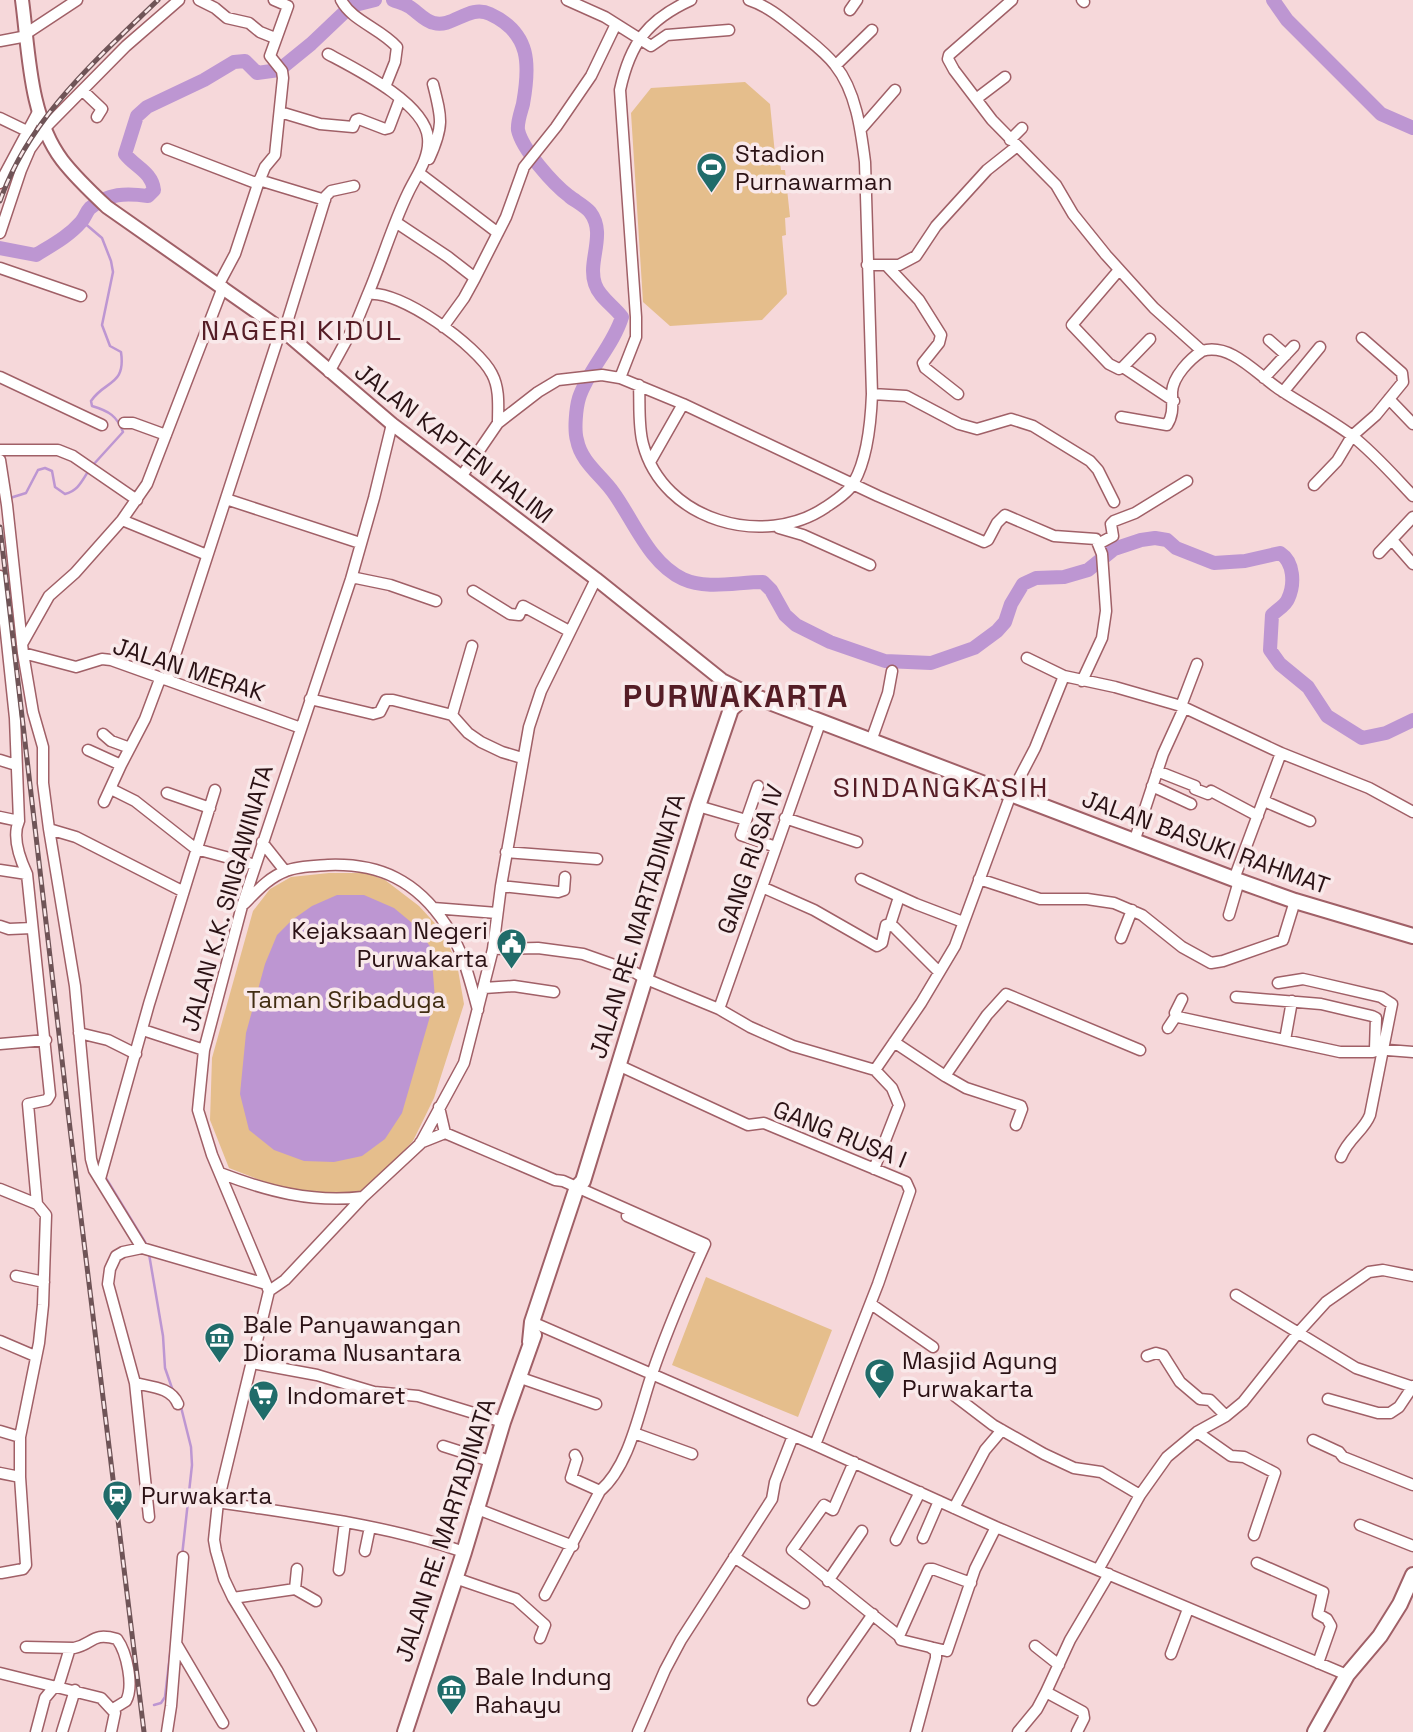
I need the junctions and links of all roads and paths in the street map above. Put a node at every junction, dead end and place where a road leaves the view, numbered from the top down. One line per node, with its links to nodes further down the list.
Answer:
1 (22, 0): 17 (main road, JALAN KAPTEN HALIM)
2 (77, 0): 17 (street)
3 (179, 0): 27 (street)
4 (199, 0): 18 (street)
5 (274, 0): 18 (street)
6 (567, 0): 11 (street)
7 (691, 0): 19 (street)
8 (749, 0): 22 (street)
9 (858, 0): 13 (street)
10 (1012, 0): 28 (street)
11 (586, 4): 14 (street)
12 (345, 5): 25 (street)
13 (850, 9)
14 (616, 24): 19 (street); 47 (street)
15 (729, 30): 19 (street)
16 (872, 30): 22 (street)
17 (27, 35): 20 (street); 30 (main road, JALAN KAPTEN HALIM)
18 (275, 38): 31 (street)
19 (639, 38): 68 (street)
20 (0, 41)
21 (328, 54): 25 (street)
22 (836, 65): 36 (street)
23 (1005, 77): 28 (street)
24 (433, 84): 40 (street)
25 (385, 87): 29 (street)
26 (895, 90): 36 (street)
27 (83, 91): 32 (street); 34 (street)
28 (976, 99): 38 (street)
29 (400, 100): 31 (street); 40 (street)
30 (40, 110): 34 (main road, JALAN KAPTEN HALIM); 37 (street)
31 (279, 111): 41 (street)
32 (97, 117)
33 (0, 118): 37 (street)
34 (46, 127): 46 (street); 53 (main road, JALAN KAPTEN HALIM)
35 (1022, 128): 38 (street)
36 (861, 129): 48 (street)
37 (29, 132): 42 (street)
38 (1013, 143): 49 (street); 51 (street)
39 (167, 149): 41 (street)
40 (420, 174): 45 (street); 47 (street)
41 (259, 182): 44 (street); 53 (street)
42 (0, 183)
43 (354, 186): 44 (street)
44 (325, 200): 57 (street)
45 (397, 223): 52 (street); 54 (street)
46 (0, 233)
47 (498, 233): 52 (street)
48 (867, 265): 49 (street); 72 (street)
49 (888, 267): 73 (street)
50 (0, 268): 55 (street)
51 (1119, 270): 63 (street); 65 (street)
52 (475, 278): 56 (street)
53 (221, 286): 57 (main road, JALAN KAPTEN HALIM); 83 (street)
54 (368, 294): 56 (street); 66 (street)
55 (81, 296)
56 (443, 327): 79 (street)
57 (282, 330): 66 (main road, JALAN KAPTEN HALIM); 94 (street)
58 (1362, 338): 74 (street)
59 (1150, 339): 65 (street)
60 (1269, 340): 64 (street)
61 (1294, 346): 64 (street)
62 (1320, 347): 71 (street)
63 (1202, 351): 69 (street); 75 (street)
64 (1286, 355): 69 (street)
65 (1124, 367): 75 (street)
66 (329, 372): 80 (main road, JALAN KAPTEN HALIM)
67 (0, 377): 82 (street)
68 (620, 378): 70 (street); 79 (street)
69 (1264, 379): 71 (street)
70 (639, 386): 76 (street); 87 (street)
71 (1283, 392): 84 (street)
72 (872, 394): 90 (street); 95 (street)
73 (958, 394)
74 (1389, 399): 81 (street); 84 (street)
75 (1174, 401): 77 (street)
76 (683, 404): 87 (street); 90 (street)
77 (1121, 417)
78 (124, 423): 83 (street)
79 (498, 423): 88 (street)
80 (392, 424): 88 (main road, JALAN KAPTEN HALIM); 100 (street, JALAN K.K. SINGAWINATA)
81 (1413, 424)
82 (102, 425)
83 (166, 435): 93 (street)
84 (1352, 436): 91 (street); 92 (street)
85 (0, 450): 93 (street)
86 (0, 460): 113 (street)
87 (650, 462): 98 (street)
88 (461, 477): 108 (main road, JALAN KAPTEN HALIM)
89 (1187, 481): 101 (street)
90 (854, 484): 98 (street); 101 (street)
91 (1314, 485)
92 (1413, 496)
93 (137, 499): 97 (street)
94 (226, 499): 100 (street); 103 (street)
95 (1114, 502)
96 (1413, 517): 99 (street)
97 (122, 520): 103 (street); 113 (street)
98 (775, 527): 105 (street)
99 (1392, 540): 102 (street); 104 (street)
100 (360, 543): 107 (street, JALAN K.K. SINGAWINATA)
101 (1101, 548): 120 (street)
102 (1379, 553)
103 (208, 555): 118 (street)
104 (1413, 564)
105 (870, 565)
106 (0, 576): 135 (street)
107 (351, 579): 110 (street); 122 (street, JALAN K.K. SINGAWINATA)
108 (596, 579): 111 (street); 119 (main road, JALAN KAPTEN HALIM)
109 (473, 591): 111 (street)
110 (436, 601)
111 (569, 631): 133 (street)
112 (472, 646): 125 (street)
113 (23, 649): 118 (street, JALAN MERAK); 156 (street)
114 (1027, 658): 117 (street)
115 (1198, 664): 123 (street)
116 (892, 671): 129 (street)
117 (1064, 676): 120 (street); 143 (street)
118 (164, 680): 127 (street, JALAN MERAK); 130 (street)
119 (722, 680): 121 (main road, JALAN KAPTEN HALIM); 124 (main road)
120 (1082, 681): 123 (street)
121 (751, 695): 124 (highway); 126 (highway, JALAN BASUKI RAHMAT)
122 (310, 699): 125 (street); 127 (street, JALAN K.K. SINGAWINATA)
123 (1182, 707): 132 (street); 137 (street)
124 (731, 709): 147 (highway, JALAN RE. MARTADINATA)
125 (452, 715): 133 (street)
126 (820, 723): 129 (highway, JALAN BASUKI RAHMAT); 152 (street, GANG RUSA IV)
127 (301, 728): 157 (street, JALAN K.K. SINGAWINATA)
128 (103, 734): 130 (street)
129 (871, 741): 143 (highway, JALAN BASUKI RAHMAT)
130 (130, 748): 136 (street)
131 (88, 750): 136 (street)
132 (1281, 753): 144 (street); 149 (street)
133 (522, 758): 162 (street)
134 (0, 760): 135 (street)
135 (16, 765): 154 (street)
136 (121, 765): 140 (street)
137 (1157, 771): 139 (street); 150 (street)
138 (758, 786): 153 (street)
139 (1152, 786): 146 (street); 159 (street)
140 (111, 789): 145 (street); 161 (street)
141 (215, 790): 148 (street)
142 (167, 793): 148 (street)
143 (1011, 794): 159 (highway, JALAN BASUKI RAHMAT); 170 (street)
144 (1264, 801): 150 (street); 155 (street)
145 (104, 802)
146 (1191, 804)
147 (698, 806): 153 (street); 190 (highway, JALAN RE. MARTADINATA)
148 (210, 808): 161 (street)
149 (1413, 812)
150 (1258, 816): 171 (street)
151 (0, 817): 154 (street)
152 (785, 818): 158 (street); 160 (street, GANG RUSA IV)
153 (746, 820): 160 (street)
154 (19, 821): 167 (street)
155 (1310, 821)
156 (49, 829): 174 (street); 202 (street)
157 (262, 842): 164 (street, JALAN K.K. SINGAWINATA); 166 (street)
158 (857, 842)
159 (1134, 842): 171 (highway, JALAN BASUKI RAHMAT)
160 (776, 847): 173 (street, GANG RUSA IV)
161 (196, 849): 164 (street); 174 (street)
162 (506, 852): 163 (street); 172 (street)
163 (597, 859)
164 (255, 865): 177 (street, JALAN K.K. SINGAWINATA)
165 (0, 870): 167 (street)
166 (285, 871): 177 (street); 178 (street)
167 (27, 874): 185 (street)
168 (565, 877): 172 (street)
169 (861, 879): 175 (street)
170 (979, 879): 179 (street); 182 (street)
171 (1236, 880): 176 (highway, JALAN BASUKI RAHMAT); 181 (street)
172 (501, 886): 180 (street)
173 (762, 887): 183 (street); 197 (street, GANG RUSA IV)
174 (182, 891): 201 (street)
175 (899, 897): 182 (street); 183 (street)
176 (1295, 901): 179 (street); 186 (highway, JALAN BASUKI RAHMAT)
177 (242, 906): 208 (street, JALAN K.K. SINGAWINATA)
178 (433, 908): 180 (street); 198 (street)
179 (1132, 910): 187 (street)
180 (497, 913): 188 (street)
181 (1229, 915)
182 (963, 922): 189 (street)
183 (890, 925): 189 (street)
184 (0, 926): 185 (street)
185 (32, 928): 203 (street)
186 (1413, 936)
187 (1122, 938)
188 (493, 949): 190 (street); 192 (street)
189 (939, 972): 205 (street)
190 (646, 979): 197 (street); 212 (highway, JALAN RE. MARTADINATA)
191 (1278, 983): 207 (street)
192 (484, 988): 193 (street); 198 (street)
193 (554, 992)
194 (1237, 997): 196 (street)
195 (1182, 999): 199 (street)
196 (1292, 1001): 204 (street); 207 (street)
197 (719, 1009): 213 (street)
198 (478, 1010): 215 (street)
199 (1176, 1016): 200 (street); 204 (street)
200 (1168, 1028)
201 (143, 1030): 208 (street); 211 (street)
202 (79, 1033): 211 (street); 222 (street)
203 (46, 1040): 206 (street); 226 (street)
204 (1285, 1040): 207 (street)
205 (894, 1042): 213 (street); 214 (street)
206 (0, 1044)
207 (1378, 1048): 210 (street); 219 (street)
208 (204, 1050): 221 (street, JALAN K.K. SINGAWINATA)
209 (1140, 1051): 214 (street)
210 (1413, 1052)
211 (136, 1054): 222 (street)
212 (618, 1065): 220 (street, GANG RUSA I); 224 (highway, JALAN RE. MARTADINATA)
213 (875, 1070): 220 (street)
214 (946, 1076): 216 (street)
215 (439, 1107): 217 (street); 218 (street)
216 (1016, 1125)
217 (445, 1133): 218 (street); 224 (street)
218 (420, 1144): 225 (street)
219 (1341, 1157)
220 (874, 1169): 233 (street, GANG RUSA I)
221 (220, 1173): 225 (street); 231 (street, JALAN K.K. SINGAWINATA)
222 (100, 1179): 227 (street)
223 (0, 1189): 226 (street)
224 (581, 1189): 234 (highway, JALAN RE. MARTADINATA); 241 (street)
225 (363, 1197): 231 (street)
226 (37, 1204): 230 (street)
227 (147, 1249): 231 (street); 243 (street)
228 (16, 1276): 230 (street)
229 (1413, 1276): 235 (street)
230 (44, 1282): 238 (street)
231 (268, 1287): 240 (street)
232 (1236, 1295): 235 (street)
233 (871, 1304): 237 (street); 258 (street, GANG RUSA I)
234 (535, 1324): 241 (street); 242 (highway, JALAN RE. MARTADINATA)
235 (1297, 1334): 244 (street); 249 (street)
236 (0, 1341): 238 (street)
237 (933, 1347)
238 (36, 1356): 256 (street)
239 (1147, 1356): 249 (street)
240 (252, 1363): 250 (street); 271 (street)
241 (652, 1373): 254 (street); 255 (street)
242 (518, 1377): 248 (street); 250 (highway, JALAN RE. MARTADINATA)
243 (135, 1383): 247 (street); 274 (street)
244 (1413, 1387): 246 (street)
245 (955, 1396): 251 (street)
246 (1328, 1399)
247 (178, 1404)
248 (596, 1404)
249 (1226, 1416): 253 (street)
250 (503, 1422): 262 (highway, JALAN RE. MARTADINATA)
251 (1002, 1430): 269 (street); 273 (street)
252 (0, 1431): 256 (street)
253 (1197, 1432): 269 (street); 280 (street)
254 (634, 1433): 260 (street); 267 (street)
255 (793, 1436): 258 (street); 288 (street)
256 (20, 1437): 265 (street)
257 (1313, 1440): 266 (street)
258 (815, 1445): 263 (street)
259 (443, 1446): 262 (street)
260 (692, 1454)
261 (575, 1455): 267 (street)
262 (490, 1461): 272 (highway, JALAN RE. MARTADINATA)
263 (854, 1462): 268 (street); 297 (street)
264 (0, 1473): 265 (street)
265 (20, 1477): 293 (street)
266 (1413, 1485)
267 (600, 1492): 283 (street)
268 (920, 1492): 270 (street); 282 (street)
269 (1140, 1495): 292 (street)
270 (939, 1501): 273 (street); 281 (street)
271 (218, 1503): 275 (street); 301 (street)
272 (475, 1508): 283 (street); 286 (highway, JALAN RE. MARTADINATA)
273 (954, 1508): 278 (street)
274 (149, 1517)
275 (345, 1522): 277 (street); 291 (street)
276 (1360, 1525): 284 (street)
277 (370, 1527): 285 (street); 286 (street)
278 (996, 1527): 292 (street); 298 (street)
279 (862, 1531): 297 (street)
280 (1254, 1535)
281 (923, 1538)
282 (896, 1540)
283 (573, 1546): 300 (street)
284 (1413, 1546)
285 (365, 1551)
286 (464, 1552): 296 (highway, JALAN RE. MARTADINATA)
287 (183, 1557): 308 (street)
288 (734, 1557): 303 (street); 330 (street)
289 (1257, 1563): 314 (street)
290 (297, 1569): 299 (street)
291 (339, 1570)
292 (1098, 1570): 294 (street)
293 (1, 1573)
294 (1109, 1574): 304 (street); 315 (street)
295 (1413, 1575): 317 (highway)
296 (455, 1578): 307 (street); 329 (highway, JALAN RE. MARTADINATA)
297 (828, 1581): 305 (street)
298 (971, 1583): 306 (street); 312 (street)
299 (295, 1589): 301 (street); 302 (street)
300 (545, 1595)
301 (233, 1598): 328 (street)
302 (316, 1601)
303 (804, 1603)
304 (1188, 1609): 313 (street); 314 (street)
305 (873, 1614): 306 (street); 321 (street)
306 (899, 1636): 312 (street)
307 (540, 1638)
308 (177, 1645): 323 (street); 327 (street)
309 (1035, 1646): 315 (street)
310 (26, 1647): 311 (street)
311 (70, 1648): 318 (street); 322 (street)
312 (934, 1648): 331 (street)
313 (1171, 1654)
314 (1318, 1663): 317 (street)
315 (1059, 1665): 320 (street)
316 (0, 1673): 318 (street)
317 (1347, 1675): 334 (highway)
318 (57, 1685): 319 (street); 324 (street)
319 (75, 1690): 322 (street); 325 (street)
320 (1046, 1692): 332 (street); 333 (street)
321 (813, 1700)
322 (113, 1709): 326 (street)
323 (223, 1723)
324 (36, 1732)
325 (62, 1732)
326 (111, 1732)
327 (167, 1732)
328 (311, 1732)
329 (405, 1732)
330 (638, 1732)
331 (916, 1732)
332 (1018, 1732)
333 (1077, 1732)
334 (1315, 1732)

